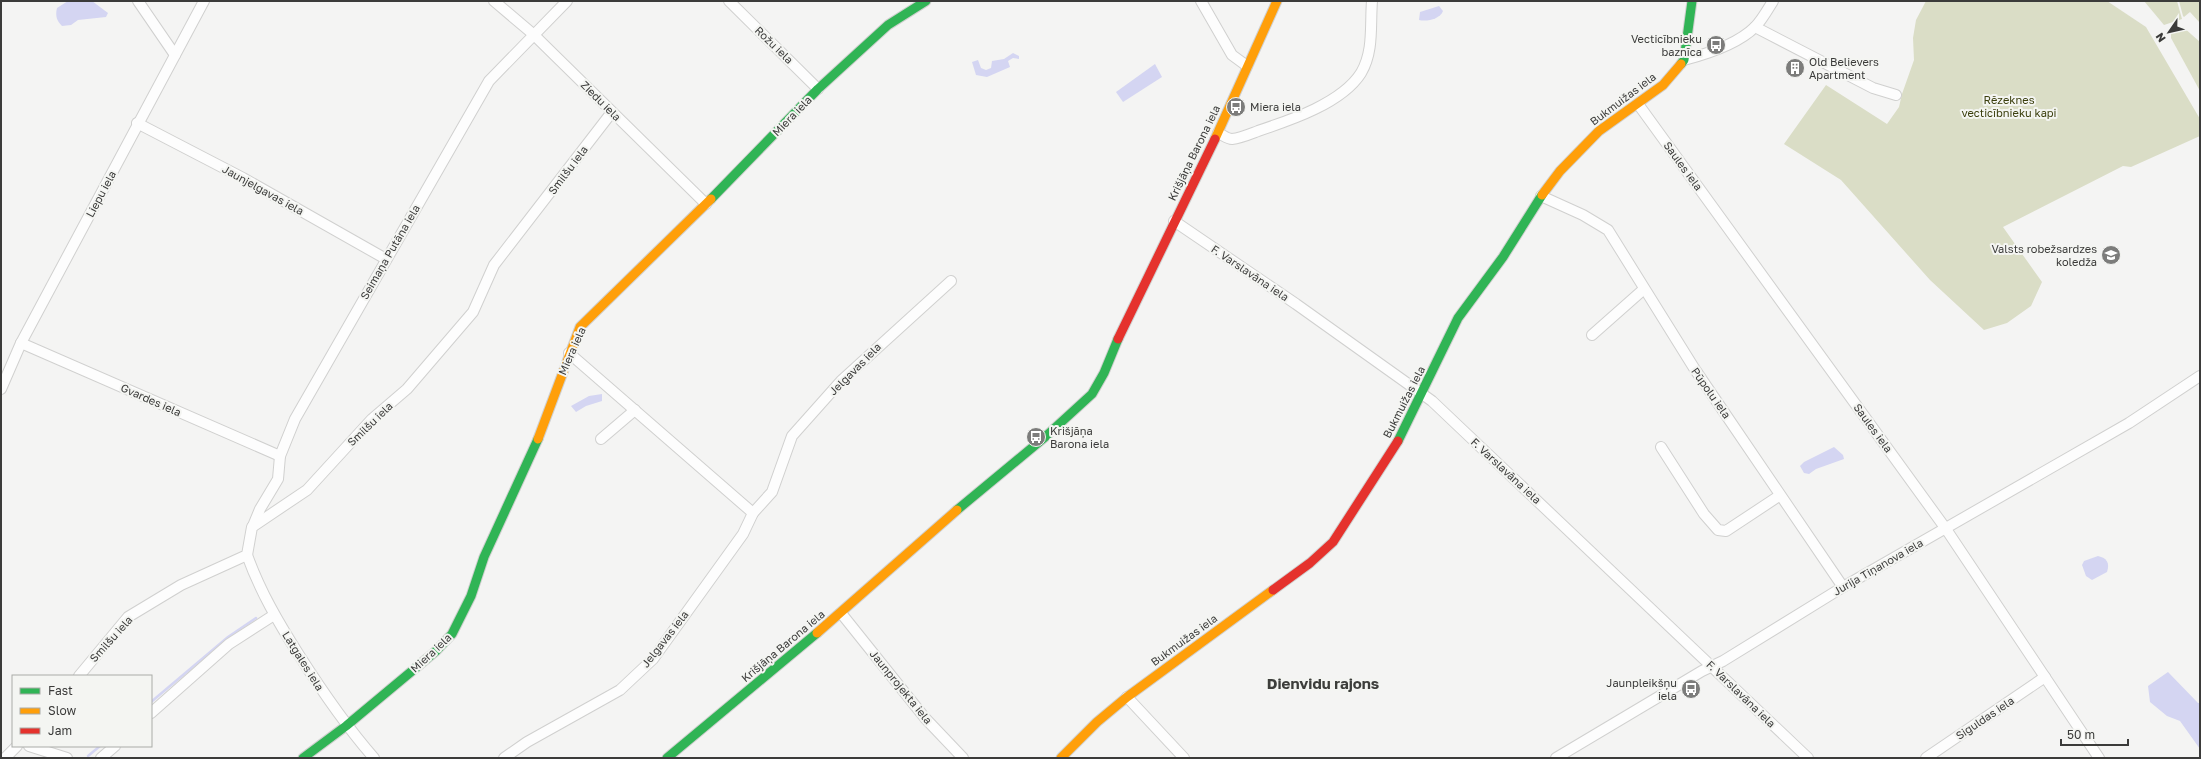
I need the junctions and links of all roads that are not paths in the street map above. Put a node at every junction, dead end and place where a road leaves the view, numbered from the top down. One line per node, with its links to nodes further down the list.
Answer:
1 (138, 1): 14 (street)
2 (204, 1): 14 (street, Liepu iela)
3 (494, 1): 13 (street, Ziedu iela)
4 (567, 1): 13 (street, Seimaņa Putāna iela)
5 (729, 1): 17 (street, Rožu iela)
6 (926, 1): 17 (street, Miera iela)
7 (1201, 1): 16 (street)
8 (1277, 1): 16 (street, Krišjāņa Barona iela)
9 (1372, 1): 22 (street)
10 (1692, 1): 15 (street)
11 (1774, 1): 12 (street)
12 (1755, 27): 15 (street); 18 (street)
13 (533, 34): 20 (street, Ziedu iela); 26 (street, Seimaņa Putāna iela)
14 (175, 55): 21 (street, Liepu iela)
15 (1684, 60): 19 (street, Bukmuižas iela)
16 (1247, 66): 22 (street, Krišjāņa Barona iela)
17 (818, 89): 24 (street, Miera iela)
18 (1896, 95)
19 (1638, 104): 23 (street, Bukmuižas iela); 42 (street, Saules iela)
20 (612, 112): 24 (street, Ziedu iela); 41 (street, Smilšu iela)
21 (138, 124): 26 (street, Jaunjelgavas iela); 30 (street, Liepu iela)
22 (1218, 133): 25 (street, Krišjāņa Barona iela)
23 (1541, 196): 28 (street, Pūpolu iela); 34 (street, Bukmuižas iela)
24 (706, 204): 31 (street, Miera iela)
25 (1174, 221): 34 (street, F. Varslavāna iela); 45 (street, Krišjāņa Barona iela)
26 (386, 260): 38 (street, Seimaņa Putāna iela)
27 (951, 280): 40 (street, Jelgavas iela)
28 (1644, 289): 29 (street); 39 (street, Pūpolu iela)
29 (1592, 335)
30 (21, 343): 33 (street, Liepu iela); 38 (street, Gvardes iela)
31 (569, 353): 35 (street); 52 (street, Miera iela)
32 (2200, 376): 42 (street, Jurija Tiņanova iela)
33 (1, 389)
34 (1422, 393): 47 (street, F. Varslavāna iela); 50 (street, Bukmuižas iela)
35 (635, 410): 36 (street); 40 (street)
36 (601, 439)
37 (1661, 447): 39 (street)
38 (280, 456): 41 (street, Seimaņa Putāna iela)
39 (1779, 496): 44 (street, Pūpolu iela)
40 (753, 513): 62 (street, Jelgavas iela)
41 (252, 527): 43 (street)
42 (1946, 529): 44 (street, Jurija Tiņanova iela); 49 (street, Saules iela)
43 (247, 555): 46 (street, Latgales iela); 48 (street, Smilšu iela)
44 (1843, 587): 47 (street, Jurija Tiņanova iela)
45 (841, 613): 56 (street, Krišjāņa Barona iela); 63 (street, Jaunprojekta iela)
46 (274, 615): 51 (street); 52 (street, Latgales iela)
47 (1712, 666): 66 (street, Jurija Tiņanova iela); 67 (street, F. Varslavāna iela)
48 (81, 675)
49 (2045, 677): 68 (street, Siguldas iela); 69 (street, Saules iela)
50 (1127, 697): 64 (street, Bukmuižas iela); 65 (street)
51 (152, 712)
52 (346, 726): 60 (street, Miera iela); 61 (street, Latgales iela)
53 (16, 747): 57 (street)
54 (32, 747): 58 (street)
55 (114, 747): 59 (street)
56 (668, 757)
57 (5, 758)
58 (67, 758)
59 (101, 758)
60 (303, 758)
61 (374, 758)
62 (504, 758)
63 (963, 758)
64 (1062, 758)
65 (1184, 758)
66 (1556, 758)
67 (1808, 758)
68 (1926, 758)
69 (2099, 758)

